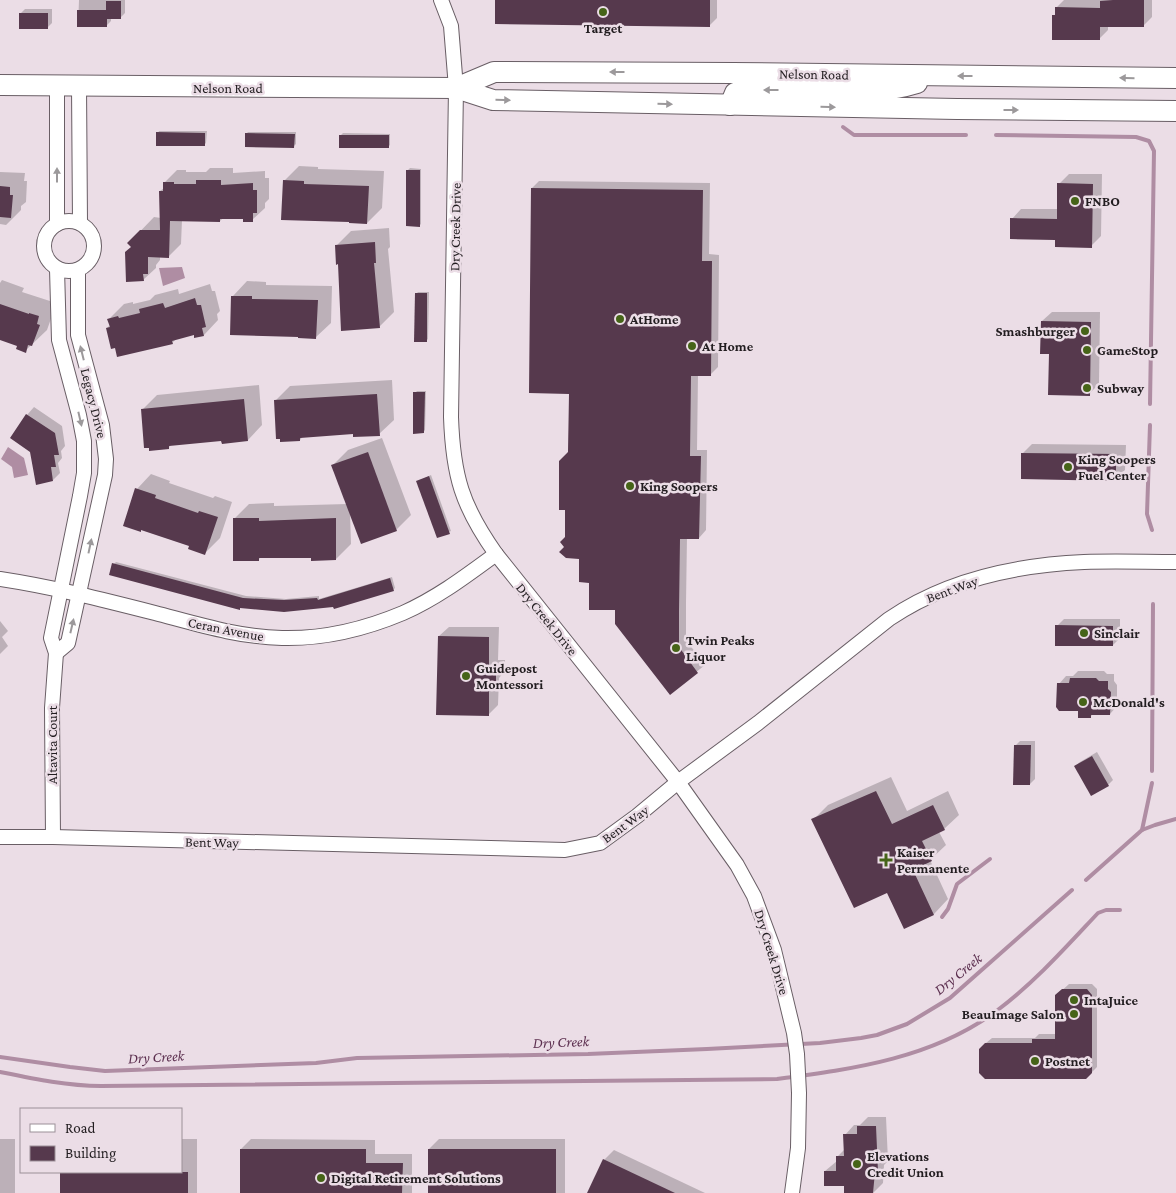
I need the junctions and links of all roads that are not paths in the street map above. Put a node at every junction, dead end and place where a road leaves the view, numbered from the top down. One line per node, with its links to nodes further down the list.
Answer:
1 (441, 0): 7 (street, Dry Creek Drive)
2 (941, 76): 3 (main road, Nelson Road, one-way to 2); 7 (main road, Nelson Road, one-way to 7); 8 (main road, one-way to 8)
3 (1176, 78)
4 (0, 85): 5 (main road, Nelson Road)
5 (57, 86): 6 (main road, Nelson Road); 11 (street, one-way to 5)
6 (79, 86): 7 (main road, Nelson Road); 10 (street)
7 (456, 88): 8 (main road, Nelson Road, one-way to 8); 14 (street, Dry Creek Drive)
8 (730, 105): 9 (main road, Nelson Road, one-way to 9)
9 (1176, 111)
10 (80, 223): 11 (street); 13 (street)
11 (57, 224): 12 (street)
12 (57, 269): 13 (street); 17 (street, Legacy Drive, one-way to 17)
13 (78, 270): 18 (street, Legacy Drive, one-way to 13)
14 (496, 554): 18 (street, Ceran Avenue); 20 (street, Dry Creek Drive)
15 (1176, 562): 20 (street, Bent Way)
16 (0, 579): 17 (street, Ceran Avenue)
17 (61, 589): 18 (street, Ceran Avenue); 19 (street, Altavita Court)
18 (80, 594): 19 (street, one-way to 18)
19 (56, 653): 22 (street, Altavita Court)
20 (678, 782): 22 (street, Bent Way); 23 (street, Dry Creek Drive)
21 (0, 837): 22 (street, Bent Way)
22 (53, 837)
23 (792, 1193)

